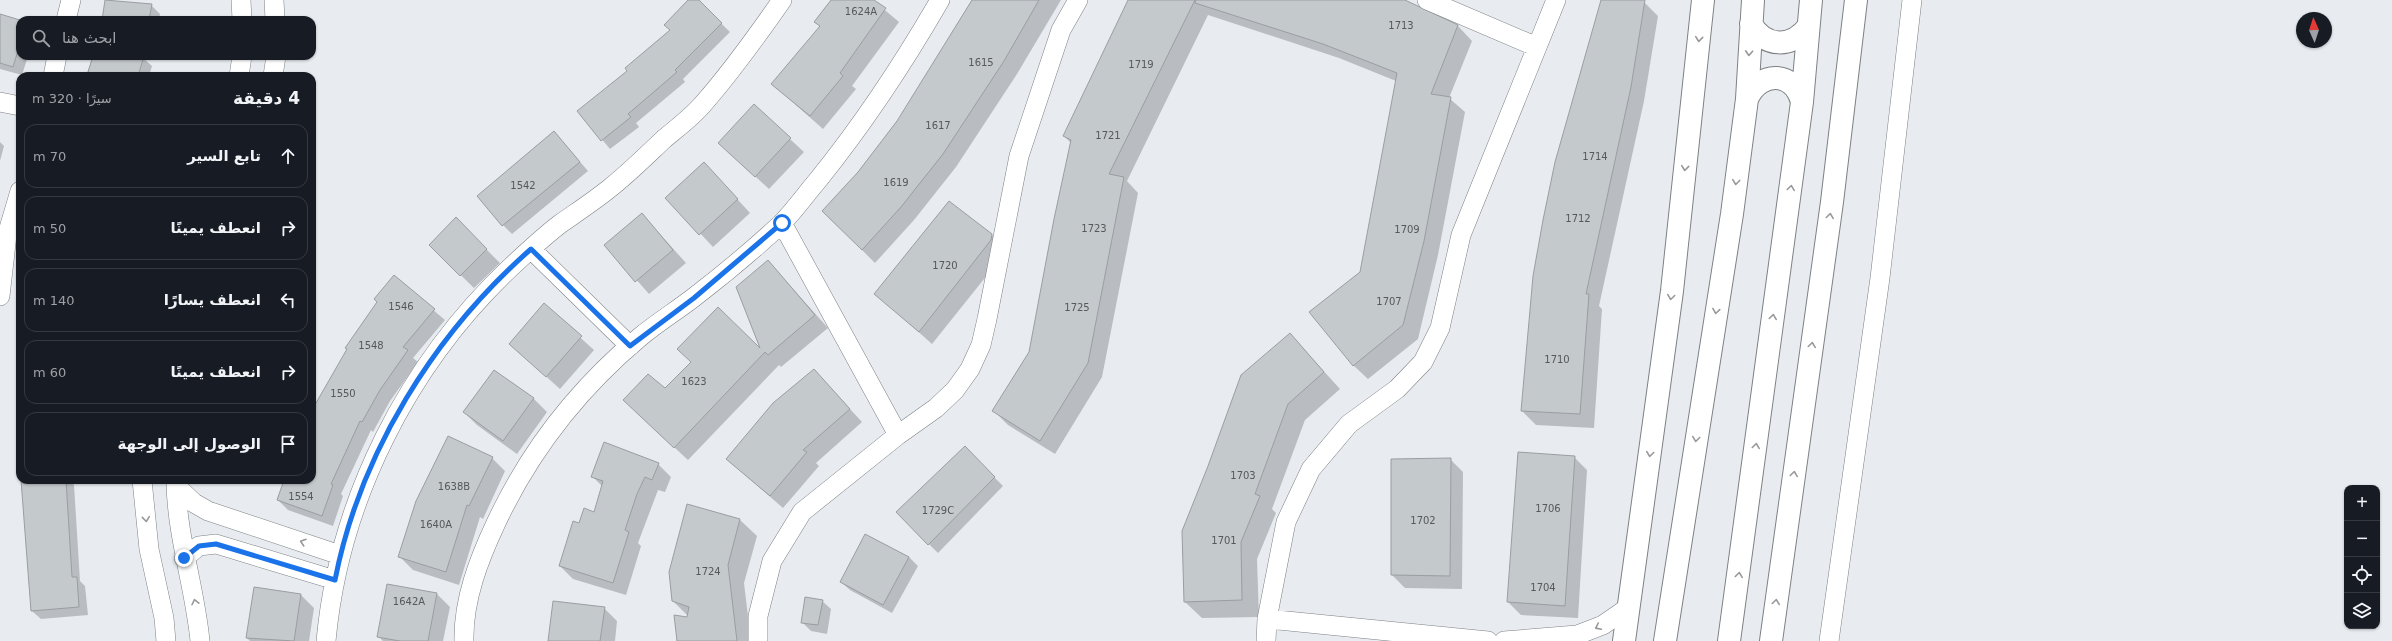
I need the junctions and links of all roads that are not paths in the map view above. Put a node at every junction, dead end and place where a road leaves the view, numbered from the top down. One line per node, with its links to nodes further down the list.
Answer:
1 (71, 0): 14 (street)
2 (241, 0): 15 (street)
3 (274, 0): 16 (street)
4 (782, 0): 32 (street)
5 (940, 0): 31 (street)
6 (1078, 0): 35 (street)
7 (1427, 0): 19 (street)
8 (1556, 0): 19 (street)
9 (1703, 0): 42 (main road, one-way to 42)
10 (1753, 0): 17 (main road)
11 (1811, 0): 18 (main road)
12 (1856, 0): 56 (main road, one-way to 12)
13 (1912, 0): 57 (street)
14 (67, 16)
15 (242, 16)
16 (275, 16)
17 (1751, 24): 18 (main road); 26 (main road, one-way to 26)
18 (1808, 27): 28 (main road)
19 (1538, 47): 43 (street)
20 (57, 60): 23 (street)
21 (241, 60): 24 (street)
22 (275, 60): 25 (street)
23 (54, 72)
24 (240, 72)
25 (274, 72)
26 (1747, 99): 28 (main road); 54 (main road, one-way to 54)
27 (0, 102): 29 (street)
28 (1802, 102): 55 (main road, one-way to 28)
29 (16, 105)
30 (16, 205): 33 (street)
31 (782, 223): 34 (street); 35 (street)
32 (531, 249): 34 (street); 39 (street)
33 (0, 296)
34 (630, 346): 48 (street)
35 (898, 434): 49 (street)
36 (142, 484): 45 (street, one-way to 45)
37 (176, 484): 40 (street)
38 (177, 484): 39 (street, one-way to 38)
39 (340, 555): 41 (street)
40 (184, 558): 41 (street); 46 (street, one-way to 40)
41 (335, 580): 47 (street)
42 (1629, 607): 52 (street, one-way to 52); 53 (main road)
43 (1267, 619): 44 (street); 50 (street)
44 (1422, 638): 51 (street)
45 (166, 641)
46 (200, 641)
47 (326, 641)
48 (464, 641)
49 (758, 641)
50 (1266, 641)
51 (1488, 641)
52 (1504, 641)
53 (1624, 641)
54 (1665, 641)
55 (1729, 641)
56 (1771, 641)
57 (1829, 641)

